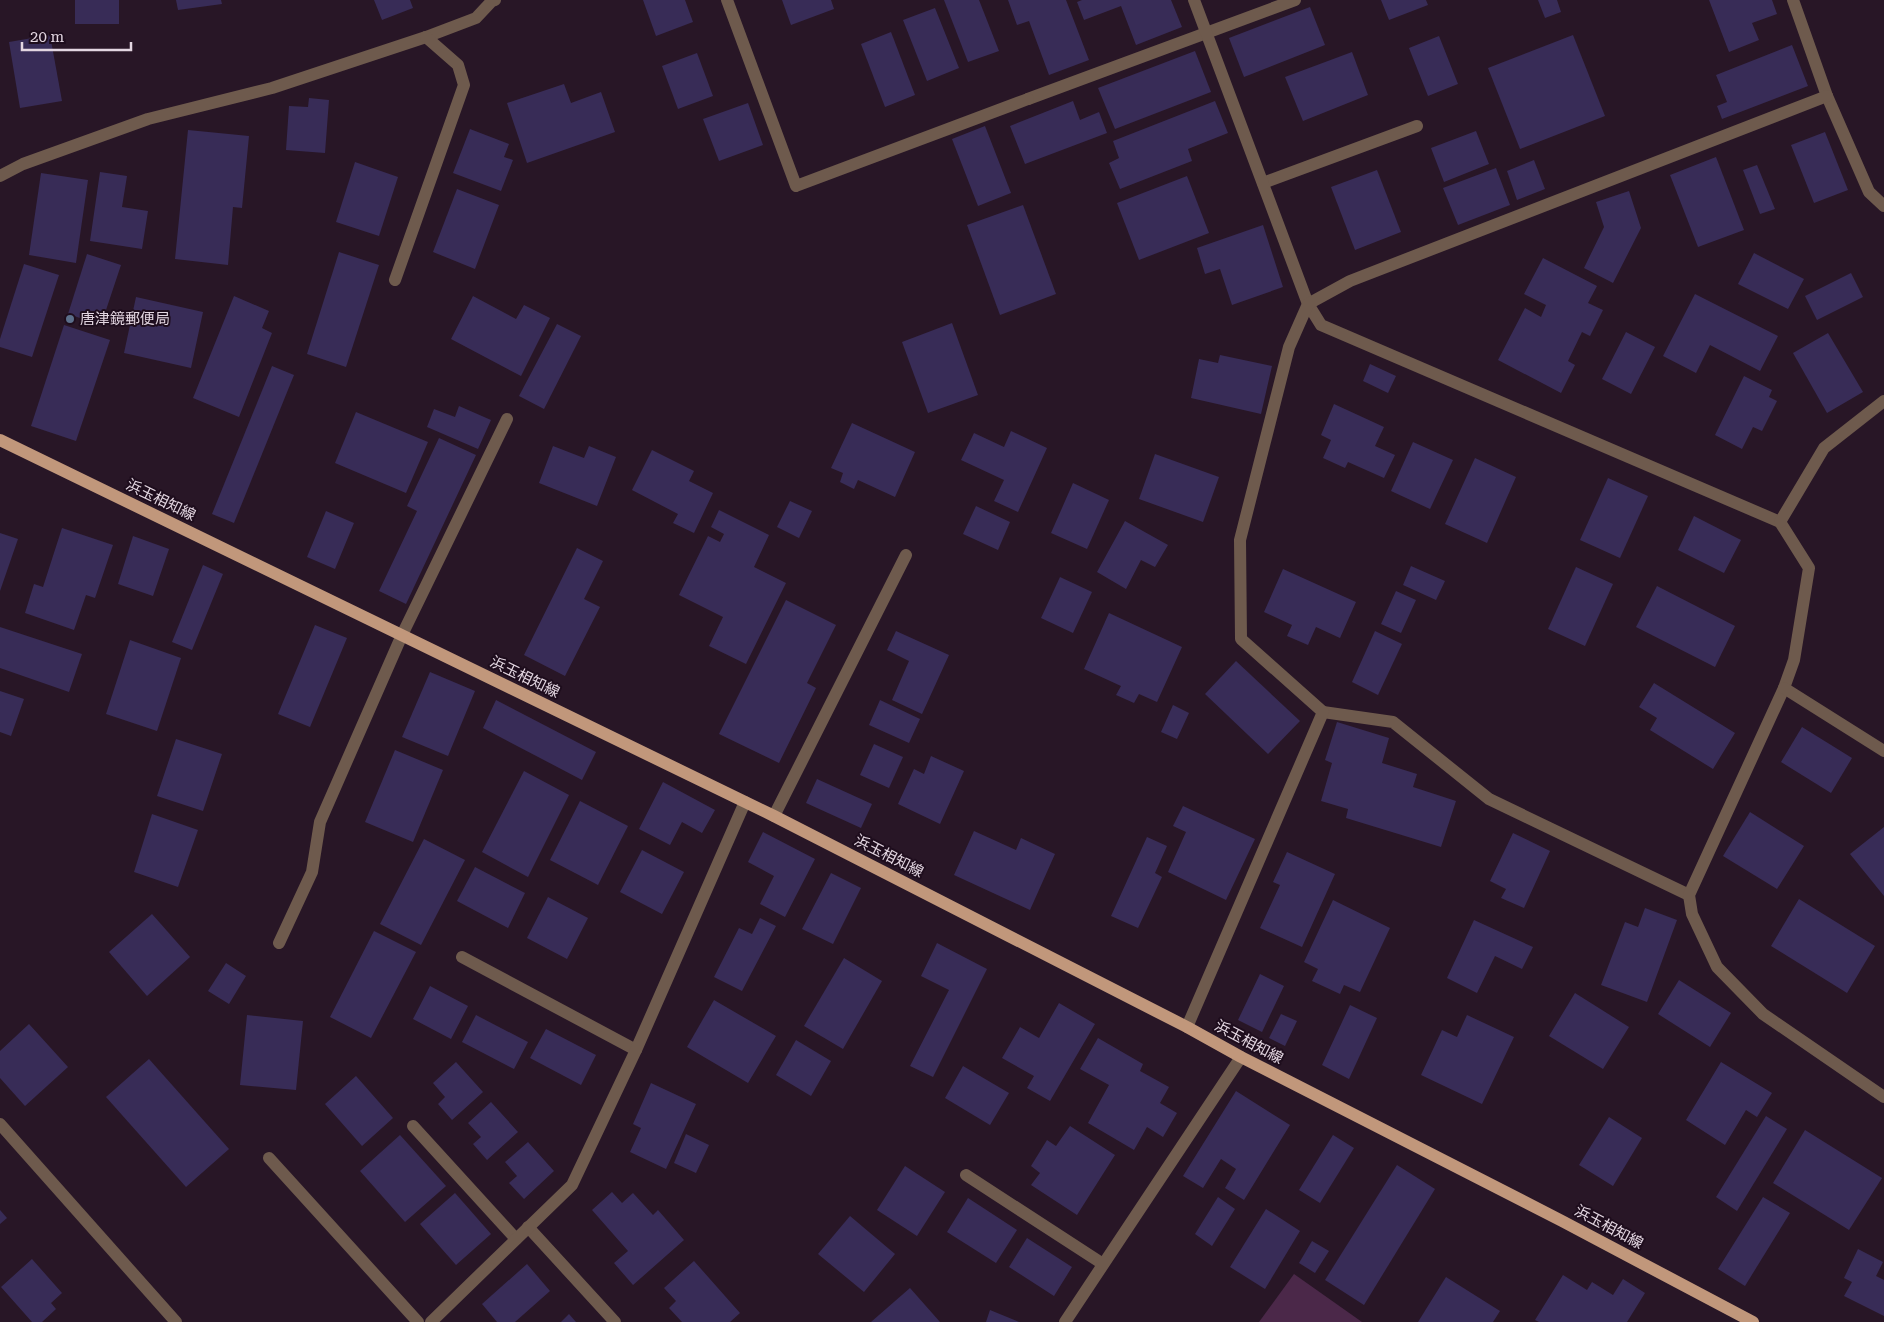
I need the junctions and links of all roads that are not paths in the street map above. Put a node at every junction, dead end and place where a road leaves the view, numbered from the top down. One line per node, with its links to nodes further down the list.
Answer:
1 (493, 0): 7 (street)
2 (727, 0): 6 (street)
3 (1194, 0): 6 (street)
4 (1295, 0): 6 (street)
5 (1793, 0): 8 (street)
6 (1206, 33): 11 (street)
7 (426, 37): 10 (street); 13 (street)
8 (1827, 96): 12 (street); 14 (street)
9 (1417, 126): 11 (street)
10 (0, 176)
11 (1263, 183): 14 (street)
12 (1884, 206)
13 (396, 280)
14 (1308, 304): 18 (street); 22 (street)
15 (1884, 401): 18 (street)
16 (507, 419): 20 (street)
17 (0, 440): 20 (main road, 浜玉相知線)
18 (1780, 522): 21 (street)
19 (906, 555): 25 (street)
20 (402, 635): 24 (main road, 浜玉相知線); 27 (street)
21 (1784, 688): 23 (street); 26 (street)
22 (1323, 712): 26 (street); 29 (street)
23 (1884, 751)
24 (744, 802): 25 (main road, 浜玉相知線); 30 (street)
25 (774, 816): 29 (main road, 浜玉相知線)
26 (1689, 895): 32 (street)
27 (279, 943)
28 (462, 957): 30 (street)
29 (1188, 1027): 31 (main road, 浜玉相知線)
30 (636, 1050): 37 (street)
31 (1241, 1057): 39 (street); 45 (main road, 浜玉相知線)
32 (1884, 1097)
33 (0, 1124): 40 (street)
34 (413, 1126): 38 (street)
35 (269, 1158): 41 (street)
36 (966, 1175): 39 (street)
37 (528, 1227): 38 (street); 43 (street)
38 (516, 1239): 42 (street)
39 (1103, 1264): 44 (street)
40 (176, 1322)
41 (418, 1322)
42 (431, 1322)
43 (615, 1322)
44 (1065, 1322)
45 (1753, 1322)

